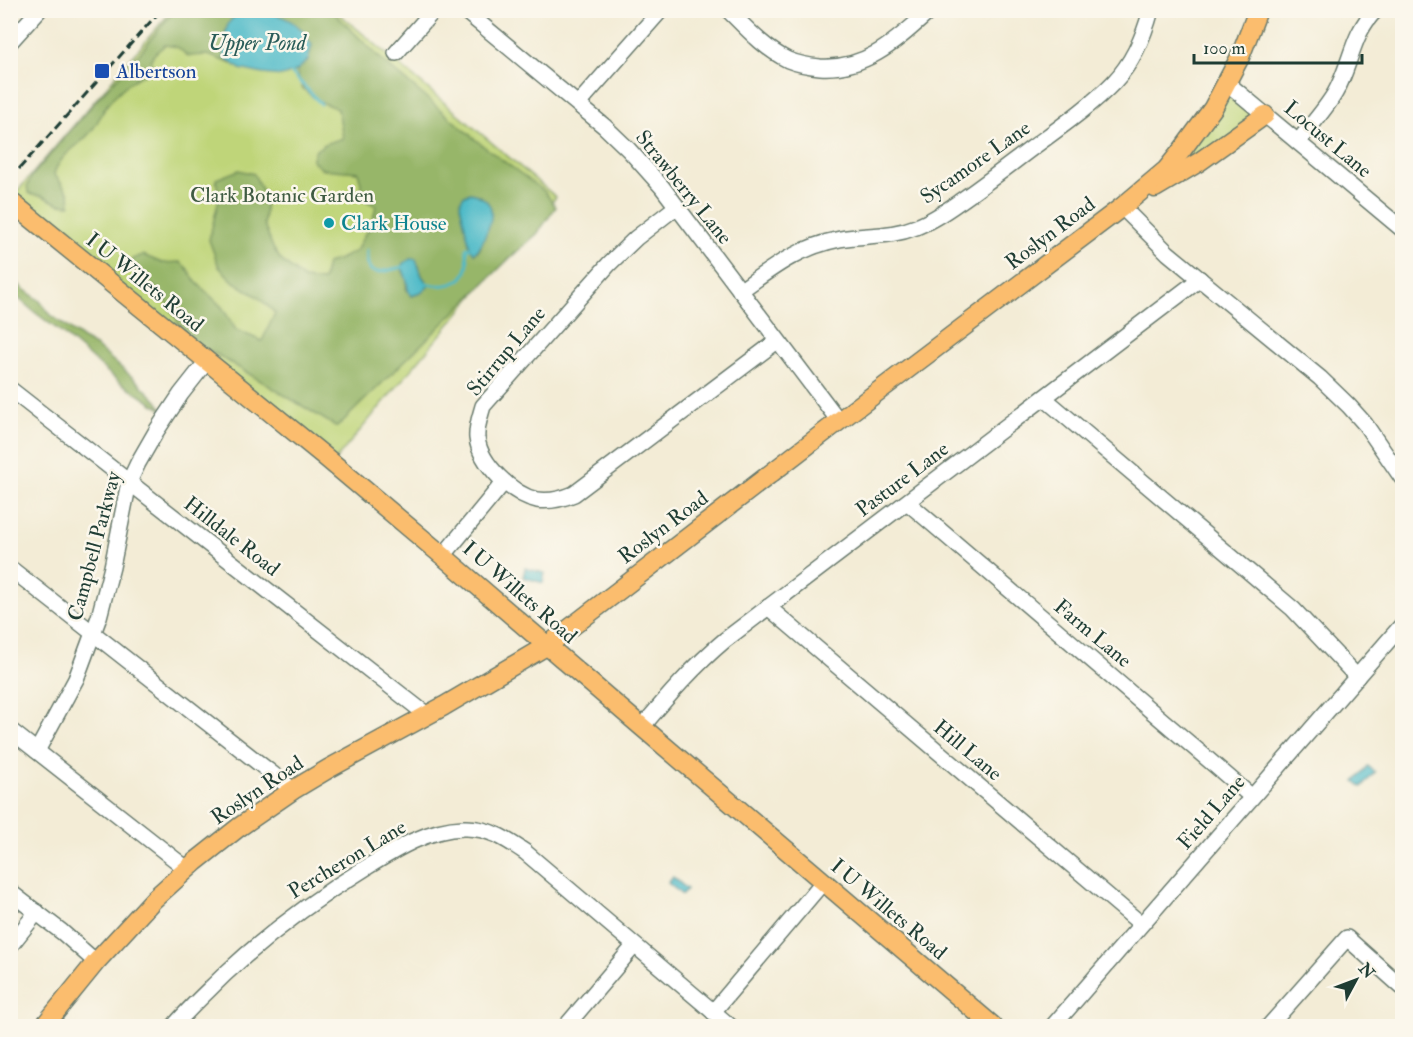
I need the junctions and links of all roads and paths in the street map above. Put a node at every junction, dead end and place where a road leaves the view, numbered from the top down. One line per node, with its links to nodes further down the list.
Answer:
1 (39, 10): 10 (street)
2 (434, 10): 11 (street)
3 (464, 10): 13 (street, Strawberry Lane)
4 (661, 10): 13 (street)
5 (728, 10): 6 (street)
6 (931, 10)
7 (1151, 10): 21 (street, Sycamore Lane)
8 (1258, 10): 12 (main road, Roslyn Road)
9 (1376, 10): 15 (street)
10 (10, 42)
11 (396, 53)
12 (1227, 83): 14 (street, Locust Lane); 18 (main road, Roslyn Road)
13 (578, 104): 17 (street, Strawberry Lane)
14 (1265, 115): 15 (street, Locust Lane); 18 (main road)
15 (1298, 142): 19 (street, Locust Lane)
16 (10, 201): 23 (main road, I U Willets Road)
17 (676, 207): 21 (street, Strawberry Lane); 29 (street, Stirrup Lane)
18 (1122, 207): 20 (street); 26 (main road, Roslyn Road)
19 (1402, 229)
20 (1200, 279): 25 (street, Pasture Lane); 27 (street)
21 (740, 291): 22 (street, Strawberry Lane)
22 (777, 340): 26 (street, Strawberry Lane); 29 (street, Stirrup Lane)
23 (207, 361): 28 (street, Campbell Parkway); 31 (main road, I U Willets Road)
24 (10, 389): 28 (street, Hilldale Road)
25 (1044, 398): 30 (street, Pasture Lane); 37 (street)
26 (839, 421): 36 (main road, Roslyn Road)
27 (1402, 478)
28 (129, 482): 35 (street, Campbell Parkway); 38 (street, Hilldale Road)
29 (504, 482): 31 (street)
30 (907, 502): 33 (street, Pasture Lane); 43 (street, Farm Lane)
31 (443, 556): 36 (main road, I U Willets Road)
32 (10, 568): 35 (street)
33 (768, 607): 39 (street, Pasture Lane); 48 (street, Hill Lane)
34 (1402, 625): 37 (street, Field Lane)
35 (93, 633): 41 (street, Campbell Parkway); 42 (street)
36 (548, 645): 38 (main road, Roslyn Road); 39 (main road, I U Willets Road)
37 (1357, 677): 43 (street, Field Lane)
38 (427, 715): 42 (main road, Roslyn Road)
39 (642, 727): 45 (main road, I U Willets Road)
40 (10, 730): 41 (street)
41 (37, 751): 44 (street)
42 (293, 790): 44 (main road, Roslyn Road)
43 (1252, 797): 48 (street, Field Lane)
44 (187, 869): 51 (main road, Roslyn Road)
45 (823, 882): 53 (street); 58 (main road, I U Willets Road)
46 (10, 892): 47 (street)
47 (37, 912): 49 (street); 51 (street)
48 (1141, 924): 59 (street, Field Lane)
49 (10, 946)
50 (634, 946): 53 (street, Percheron Lane); 55 (street, Percheron Lane); 56 (street)
51 (96, 962): 54 (main road, Roslyn Road)
52 (1402, 987): 60 (street)
53 (713, 1012): 57 (street, Percheron Lane)
54 (44, 1026)
55 (174, 1026)
56 (566, 1026)
57 (730, 1026)
58 (993, 1026)
59 (1053, 1026)
60 (1269, 1026)

